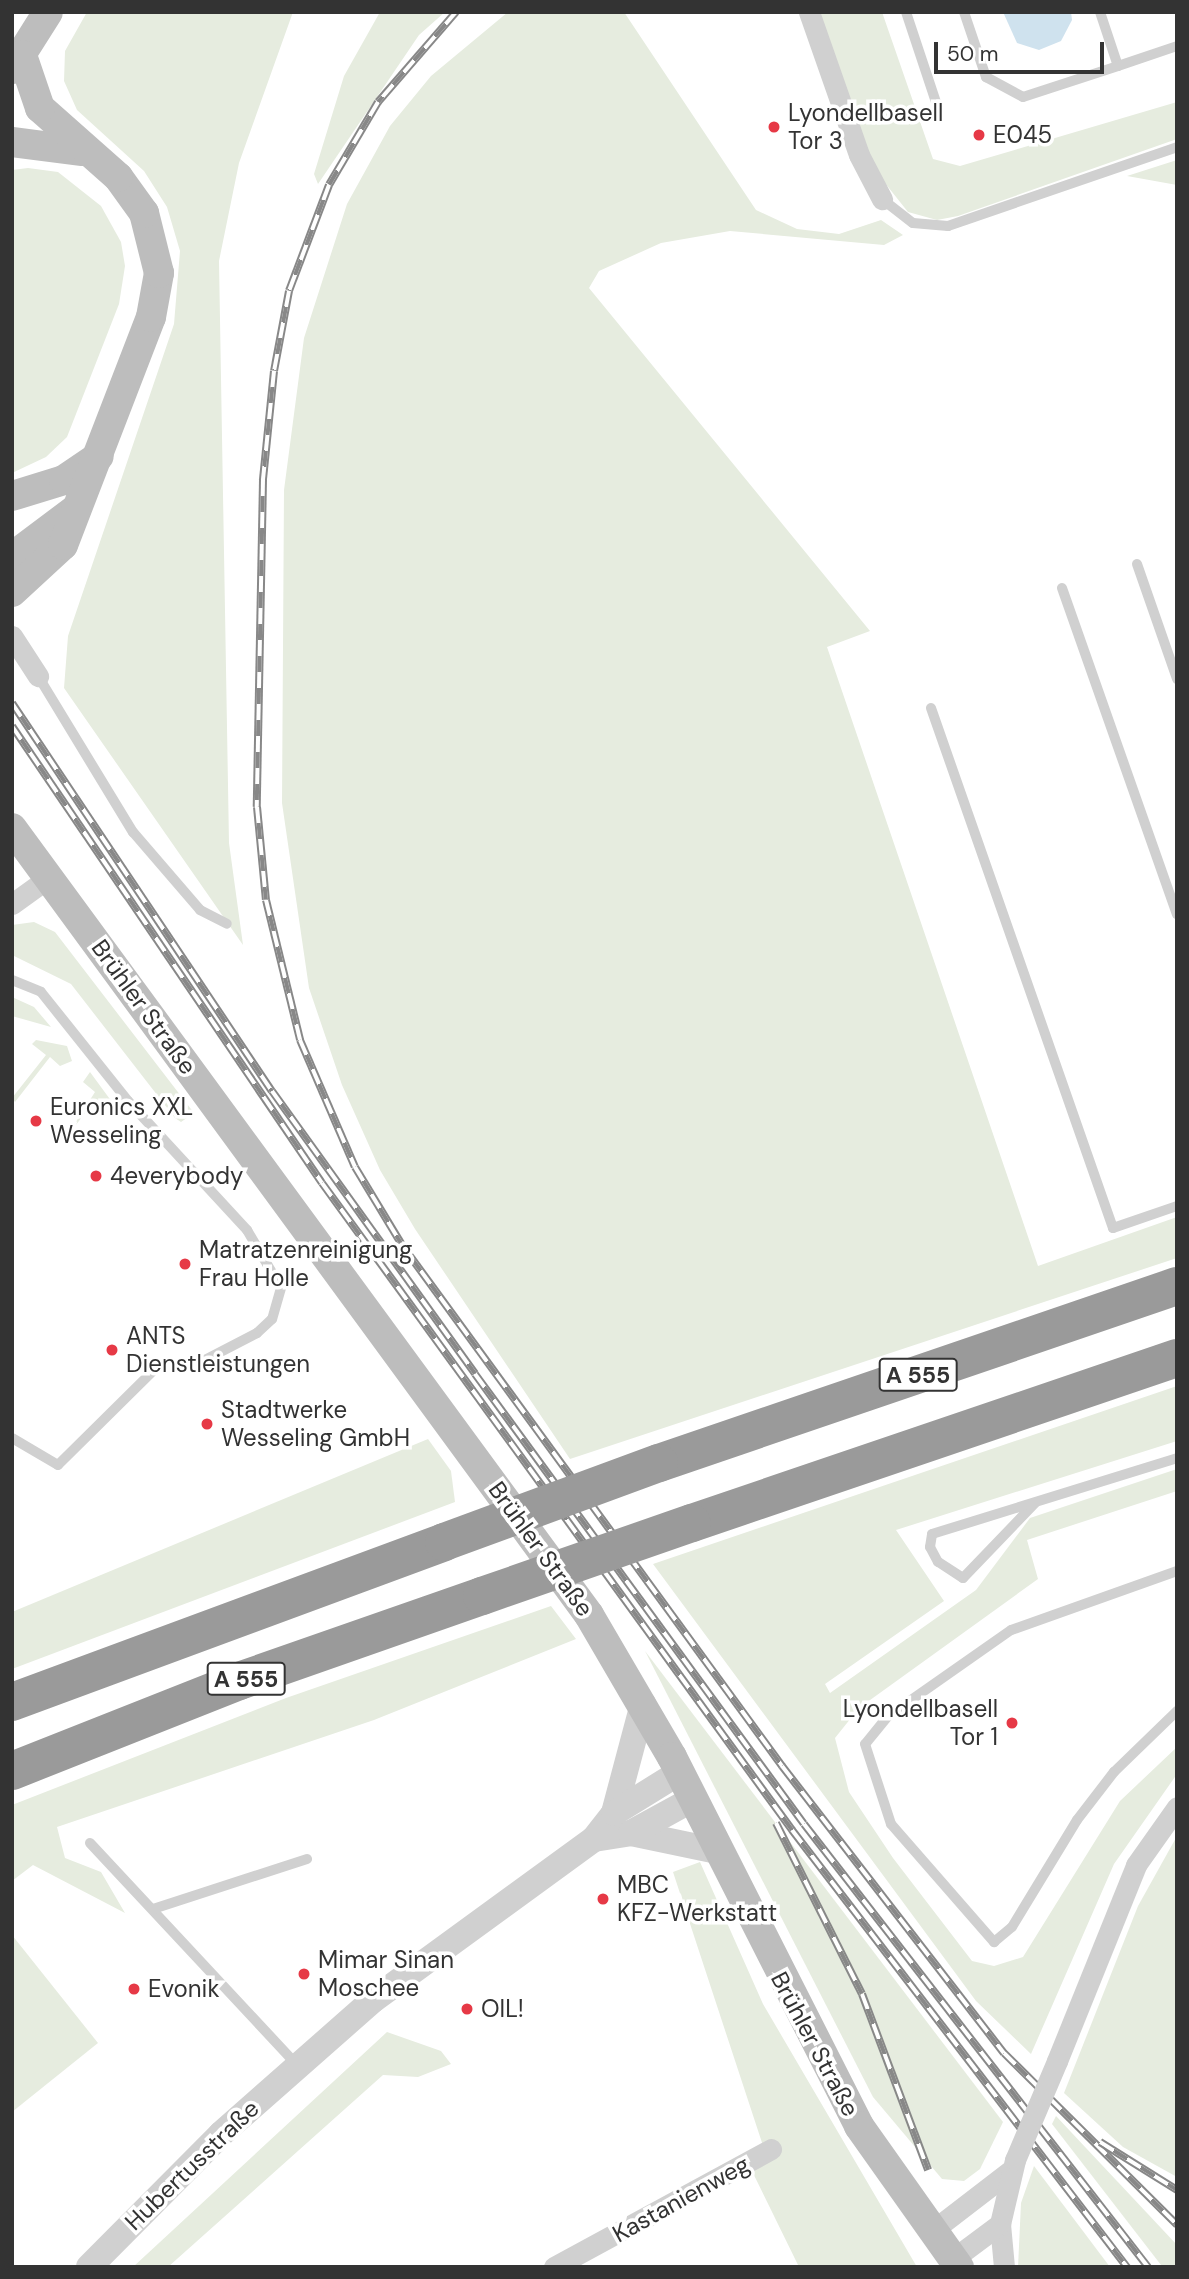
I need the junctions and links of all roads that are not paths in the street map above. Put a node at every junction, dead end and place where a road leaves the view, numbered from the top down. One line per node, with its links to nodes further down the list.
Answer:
1 (48, 12): 7 (main road)
2 (809, 12): 13 (street)
3 (906, 12): 9 (lane)
4 (964, 12): 8 (lane)
5 (1100, 12): 8 (lane)
6 (1177, 46): 8 (lane)
7 (17, 62): 12 (main road)
8 (1118, 65)
9 (937, 108)
10 (12, 142): 12 (main road)
11 (1177, 147): 13 (lane)
12 (82, 151): 14 (main road)
13 (881, 200)
14 (100, 456): 15 (main road); 16 (main road)
15 (12, 496)
16 (76, 509): 17 (main road); 20 (main road)
17 (12, 557)
18 (1138, 564): 23 (lane)
19 (1062, 588): 28 (lane)
20 (12, 592)
21 (12, 636): 22 (street)
22 (38, 676): 29 (lane)
23 (1177, 679)
24 (931, 708): 31 (lane)
25 (12, 828): 26 (main road, Brühler Straße)
26 (48, 878): 27 (street); 39 (main road, Brühler Straße)
27 (12, 904)
28 (1177, 914)
29 (227, 925)
30 (12, 980): 34 (lane)
31 (1177, 1206)
32 (1177, 1286): 38 (highway, A 555, bridge)
33 (1177, 1358): 41 (highway, A 555, bridge)
34 (12, 1438)
35 (1177, 1458): 36 (lane)
36 (1035, 1503): 36 (lane)
37 (1177, 1571): 40 (lane)
38 (12, 1702)
39 (643, 1704): 42 (main road, Brühler Straße); 45 (street)
40 (1177, 1711)
41 (12, 1771)
42 (680, 1772): 43 (main road, Brühler Straße); 45 (street, Hubertusstraße)
43 (693, 1799): 46 (street, Hubertusstraße); 49 (main road, Brühler Straße)
44 (1177, 1807): 54 (street, bridge)
45 (614, 1813): 47 (street, Hubertusstraße)
46 (631, 1833): 47 (street, Hubertusstraße); 49 (street)
47 (594, 1839): 52 (street, Hubertusstraße)
48 (90, 1843): 51 (lane)
49 (717, 1851): 56 (main road, Brühler Straße)
50 (307, 1860): 51 (lane)
51 (153, 1909): 52 (lane)
52 (298, 2066): 58 (street, Hubertusstraße)
53 (771, 2149): 59 (street, Kastanienweg)
54 (1012, 2166): 55 (street); 56 (street)
55 (1000, 2224): 57 (street); 60 (street)
56 (932, 2231): 57 (main road, Brühler Straße)
57 (956, 2263)
58 (89, 2267)
59 (554, 2267)
60 (1004, 2267)

